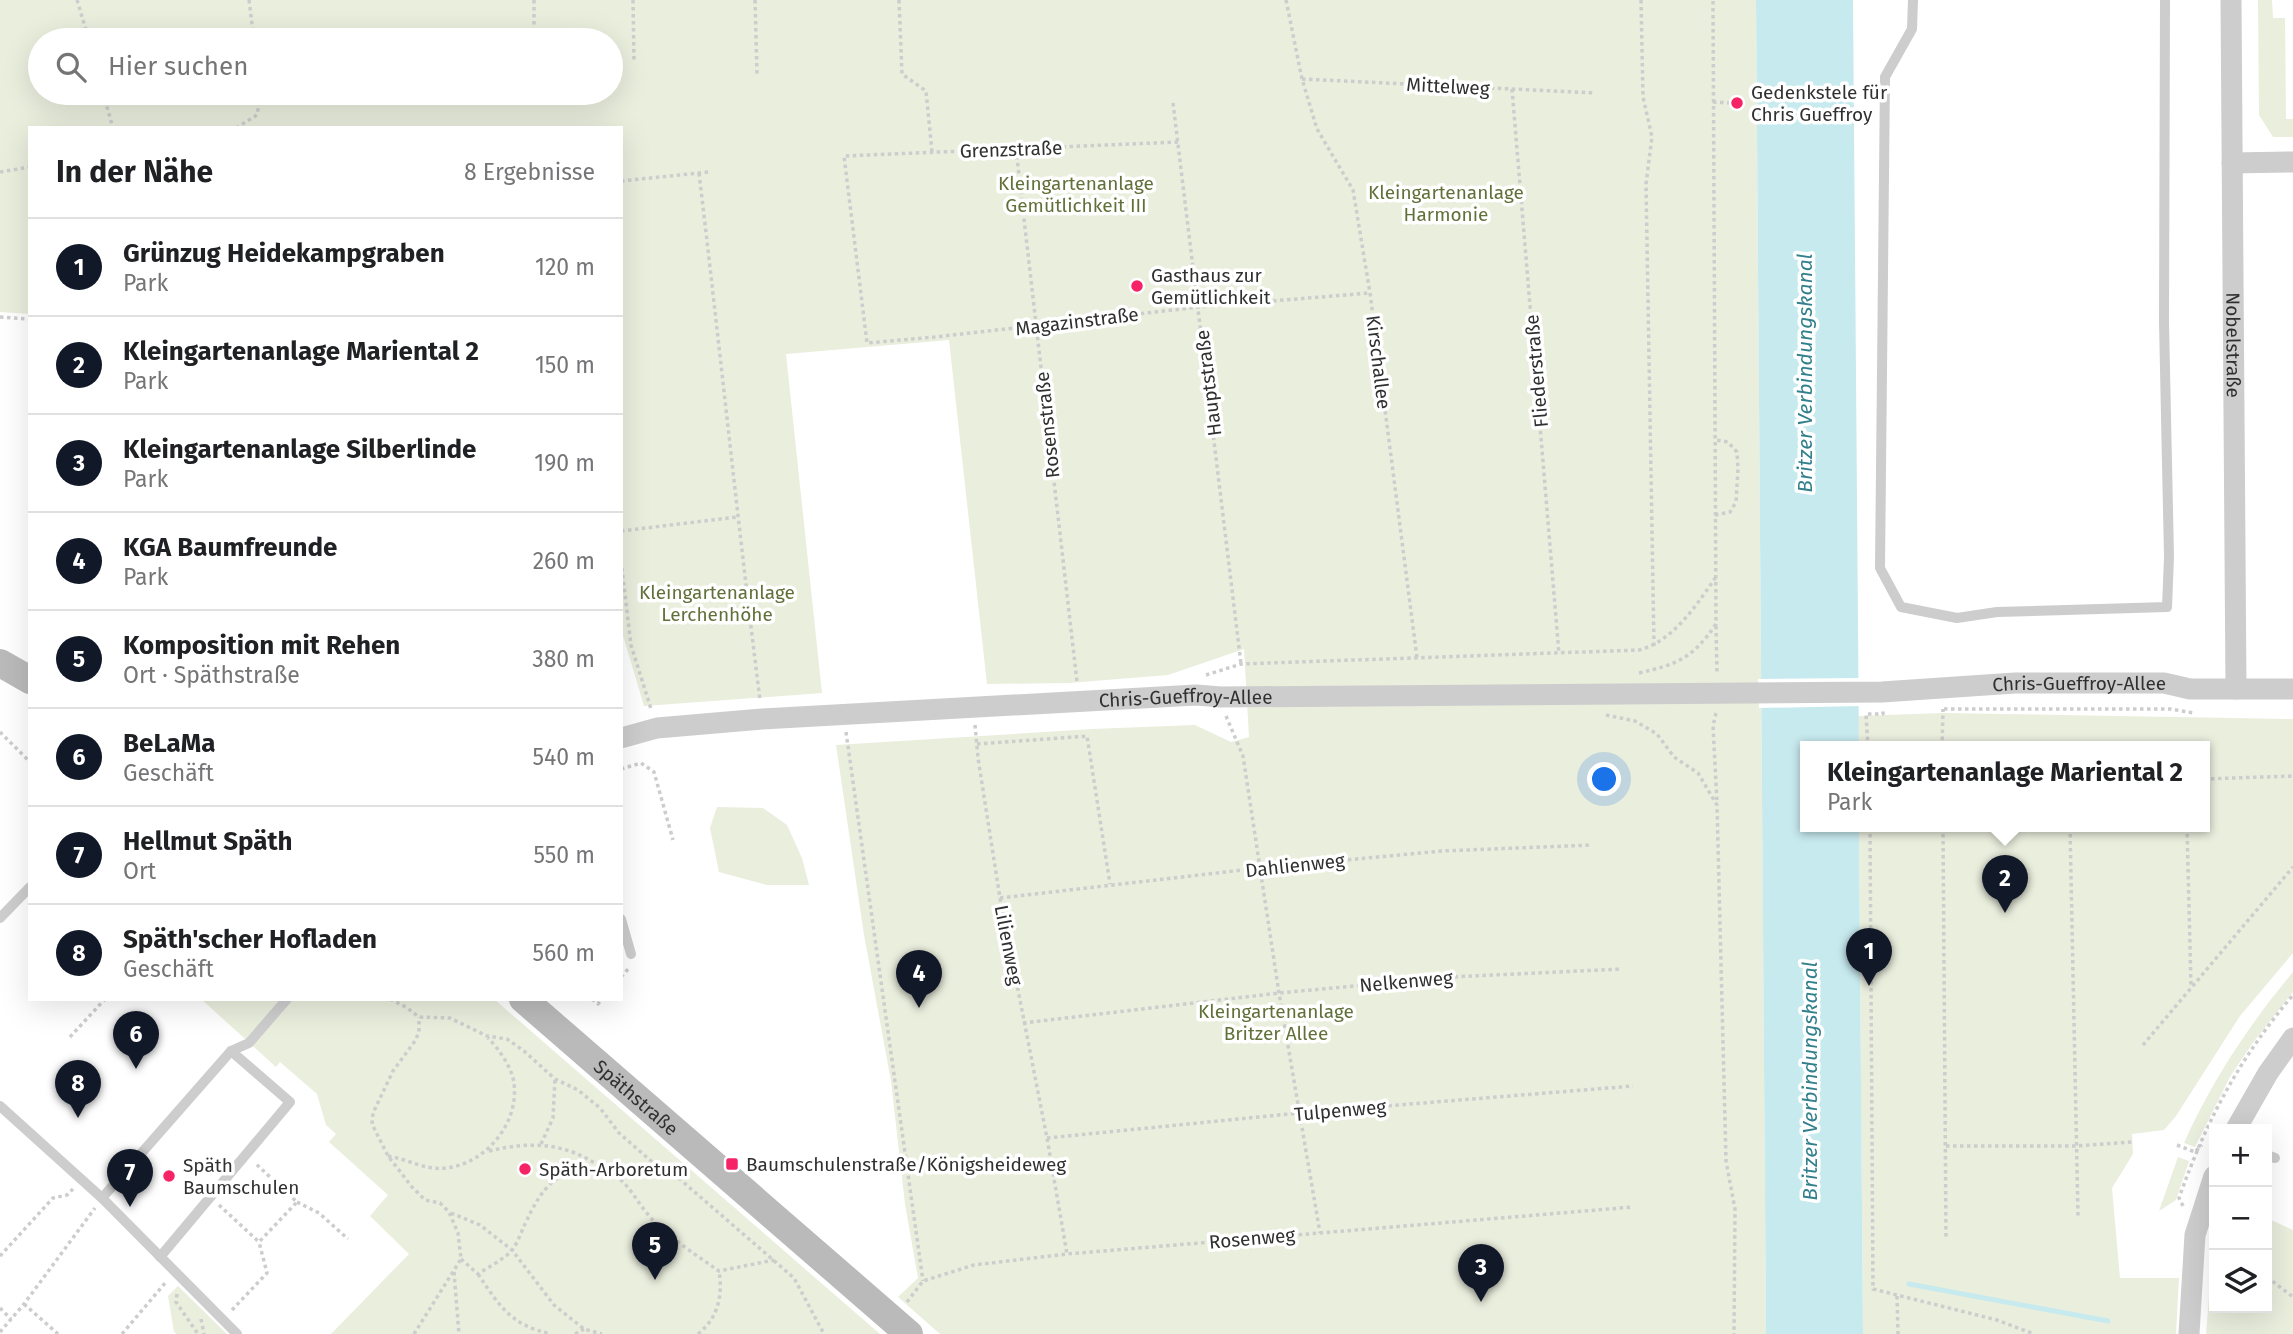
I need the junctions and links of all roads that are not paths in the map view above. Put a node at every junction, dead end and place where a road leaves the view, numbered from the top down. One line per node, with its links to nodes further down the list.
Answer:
1 (1913, 0): 2 (lane)
2 (2165, 0)
3 (2231, 0): 5 (street, Nobelstraße)
4 (2293, 162): 5 (street)
5 (2232, 163): 8 (street, Nobelstraße)
6 (0, 663): 7 (main road)
7 (28, 679)
8 (2236, 689): 9 (street, Chris-Gueffroy-Allee); 10 (street, Chris-Gueffroy-Allee)
9 (2293, 690)
10 (623, 737)
11 (28, 889): 12 (lane)
12 (0, 918)
13 (623, 926): 14 (lane)
14 (631, 954)
15 (284, 1001): 18 (lane)
16 (525, 1001): 24 (main road, Späthstraße)
17 (2293, 1038): 20 (street)
18 (231, 1051): 22 (lane); 23 (lane)
19 (0, 1106): 22 (lane)
20 (2239, 1124)
21 (2210, 1187): 26 (street)
22 (102, 1198): 23 (lane)
23 (160, 1257): 25 (lane)
24 (901, 1327)
25 (237, 1334)
26 (2189, 1334)

